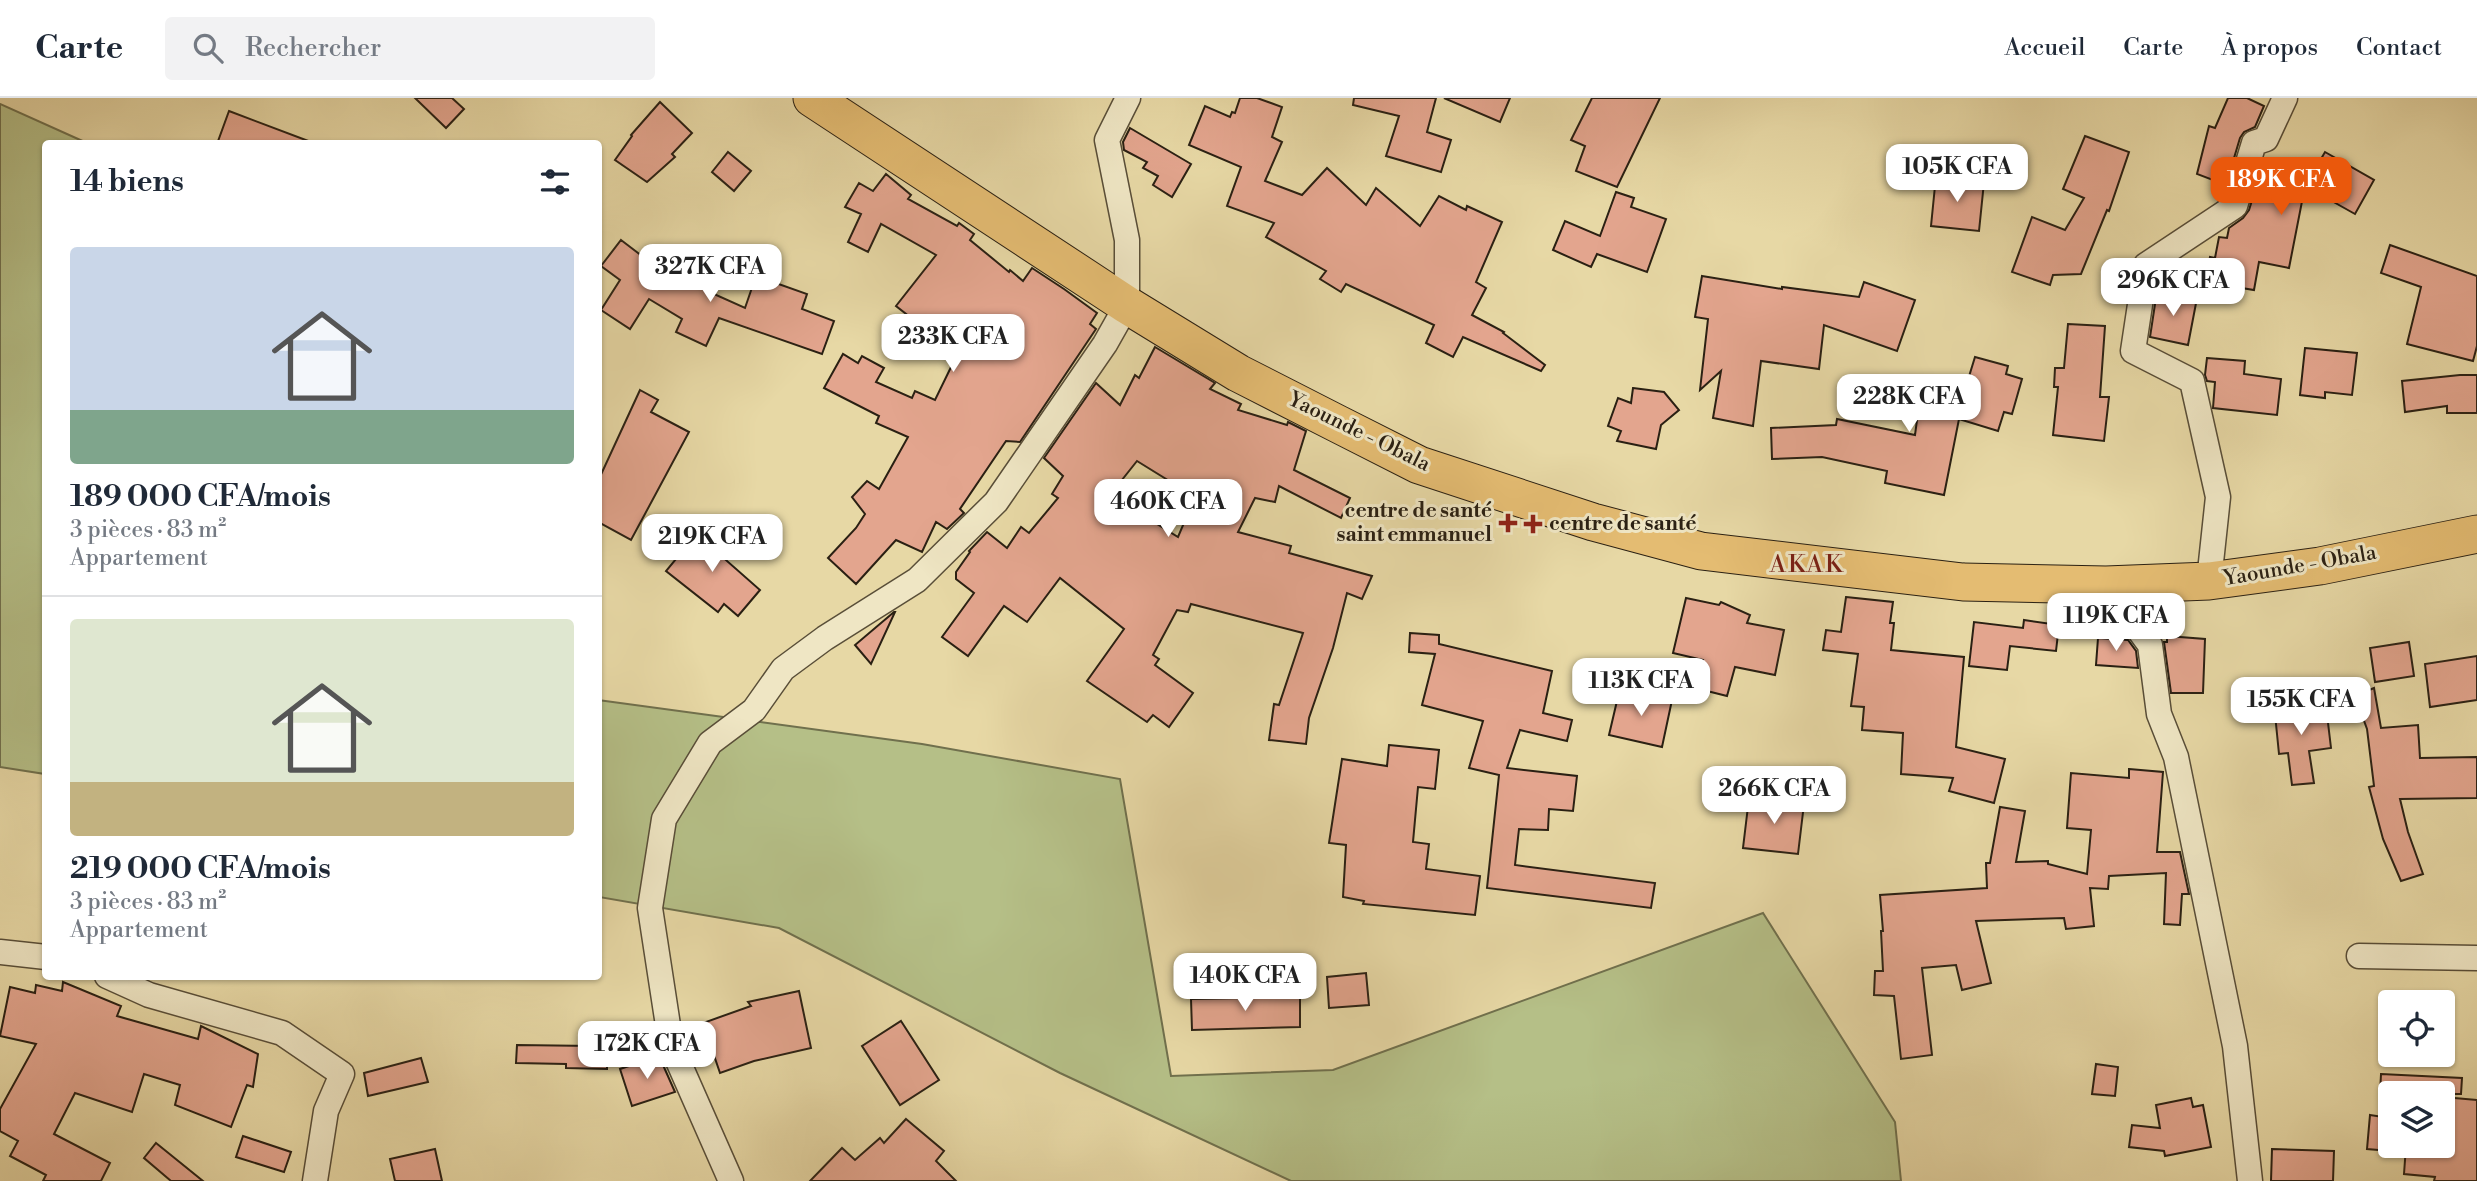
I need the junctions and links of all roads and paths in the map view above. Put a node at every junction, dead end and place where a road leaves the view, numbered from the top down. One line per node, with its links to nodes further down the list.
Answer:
1 (812, 98): 4 (highway, Yaounde - Obala)
2 (1128, 98): 4 (street)
3 (2285, 98): 6 (street)
4 (1127, 305): 7 (highway, Yaounde - Obala); 14 (street)
5 (2477, 534): 6 (highway, Yaounde - Obala)
6 (2209, 582): 7 (highway, Yaounde - Obala)
7 (2106, 585): 15 (street)
8 (0, 952): 10 (street)
9 (2359, 956): 11 (street)
10 (42, 957)
11 (2477, 958)
12 (115, 980): 13 (street)
13 (315, 1181)
14 (731, 1181)
15 (2250, 1181)

